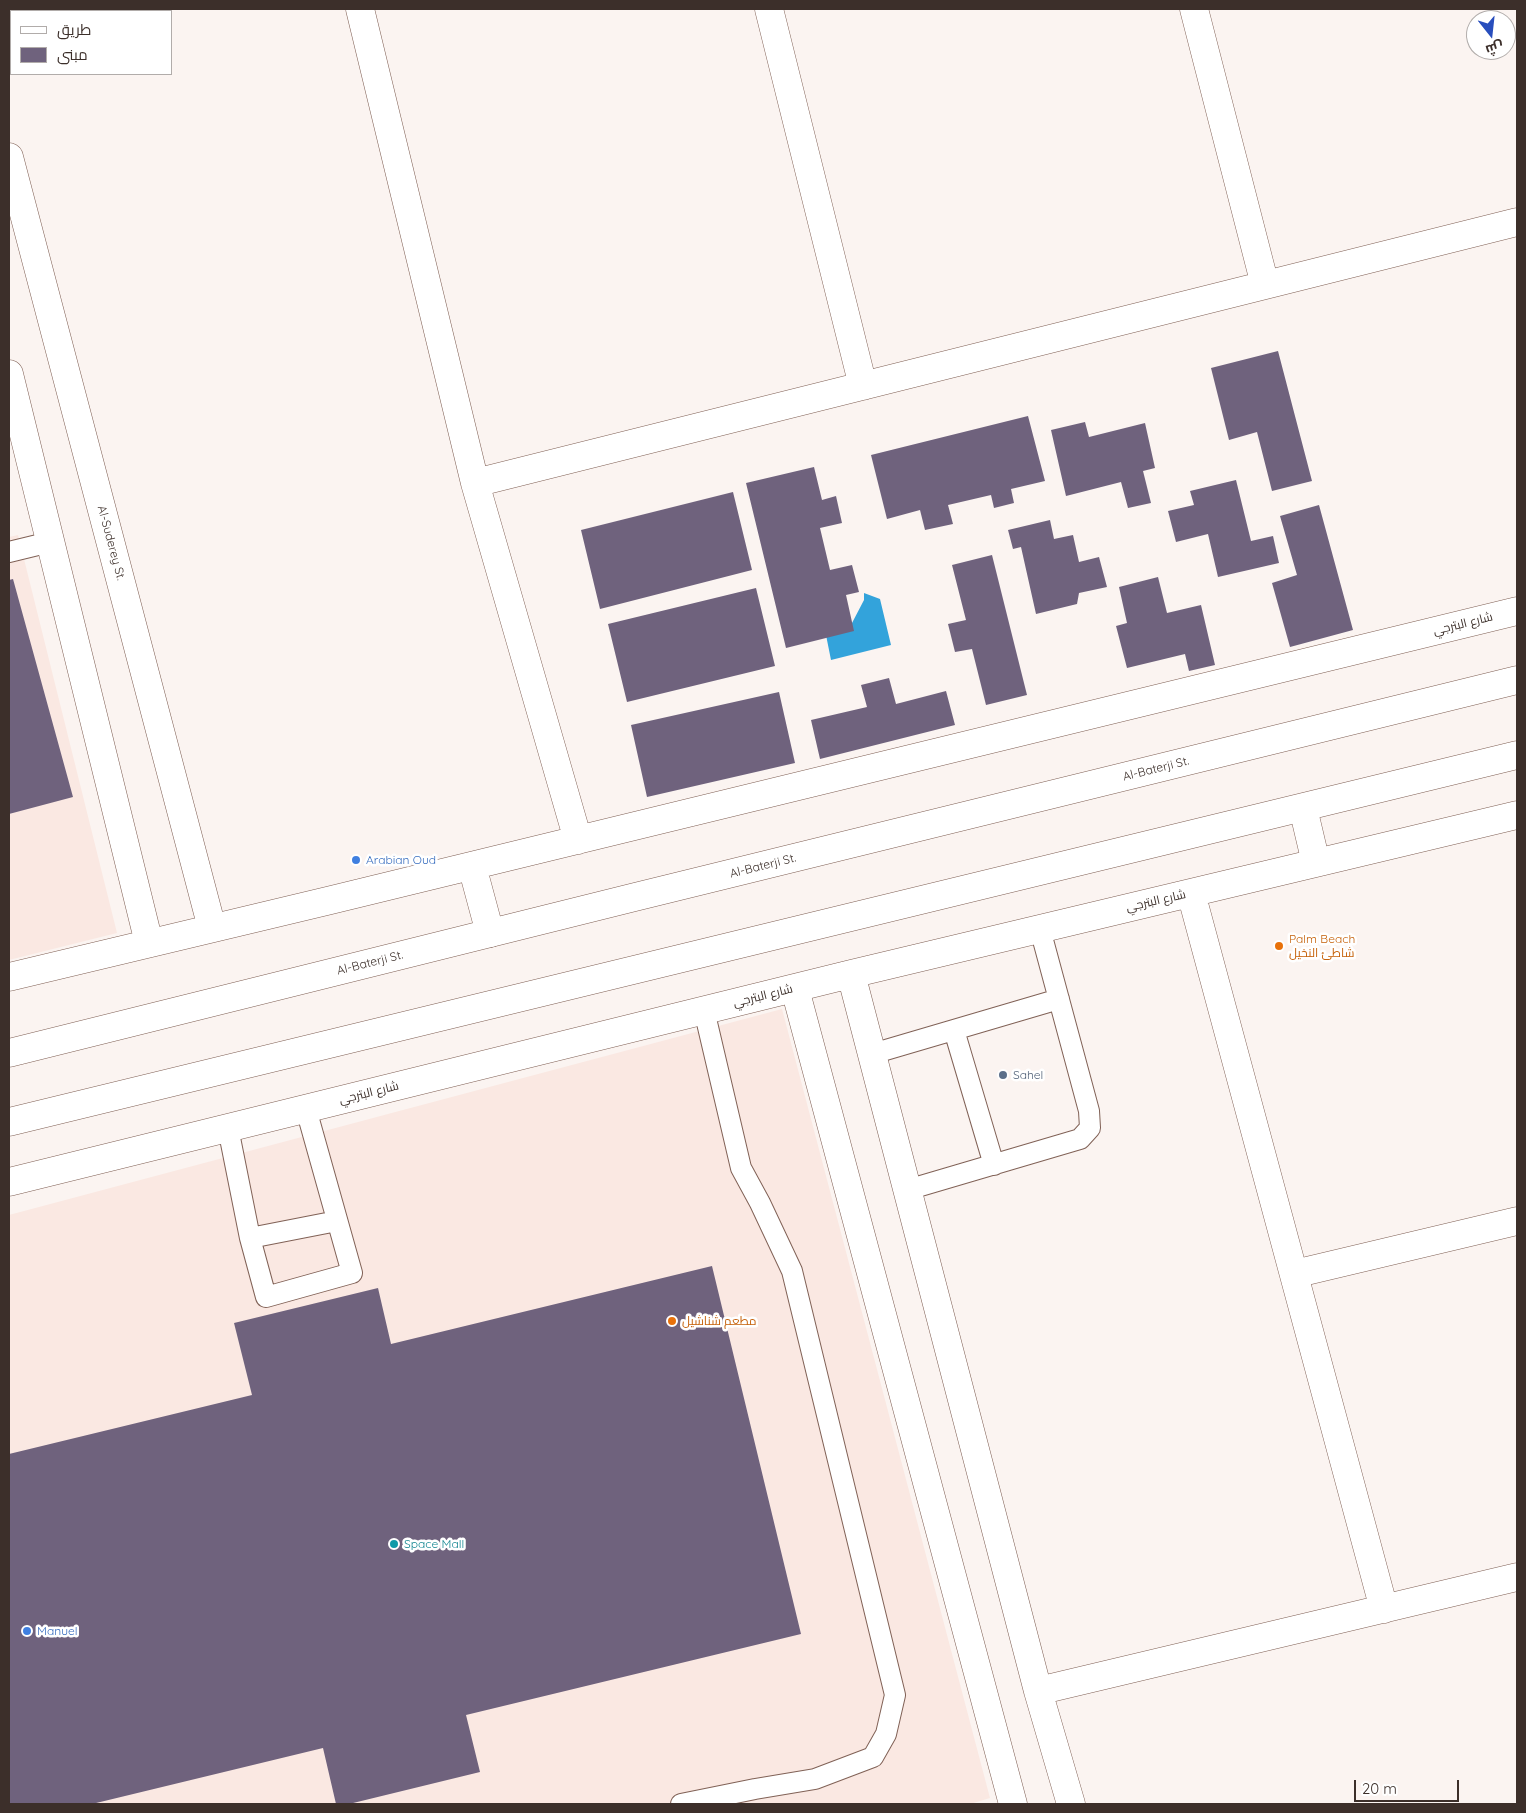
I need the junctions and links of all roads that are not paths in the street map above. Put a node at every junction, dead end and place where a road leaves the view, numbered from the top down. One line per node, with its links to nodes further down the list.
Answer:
1 (360, 9): 10 (street)
2 (769, 9): 8 (street)
3 (1194, 9): 6 (street)
4 (9, 157): 22 (street, Al-Suderey St.)
5 (1517, 222): 6 (street)
6 (1265, 285): 8 (street)
7 (9, 374): 9 (street)
8 (863, 386): 10 (street)
9 (19, 462): 11 (street)
10 (476, 483): 18 (street)
11 (50, 542): 12 (lane); 25 (street)
12 (9, 552)
13 (1517, 611): 18 (street, شارع البترجي)
14 (1517, 680): 24 (street, Al-Baterji St.)
15 (1517, 755): 16 (street)
16 (1303, 808): 19 (street); 35 (street)
17 (1517, 814): 19 (street, شارع البترجي)
18 (578, 840): 20 (street, شارع البترجي)
19 (1316, 863): 21 (street, شارع البترجي)
20 (472, 866): 22 (street, شارع البترجي); 24 (street)
21 (1191, 893): 23 (street, شارع البترجي); 43 (street)
22 (212, 928): 25 (street, شارع البترجي)
23 (1040, 929): 26 (street, شارع البترجي); 29 (lane)
24 (490, 933): 32 (street, Al-Baterji St.)
25 (149, 943): 27 (street, شارع البترجي)
26 (851, 974): 28 (street, شارع البترجي); 33 (street)
27 (9, 977)
28 (795, 989): 30 (street, شارع البترجي); 48 (street)
29 (1059, 999): 31 (lane); 37 (lane)
30 (704, 1010): 34 (street, شارع البترجي); 47 (lane)
31 (954, 1030): 33 (lane); 37 (lane)
32 (9, 1053)
33 (872, 1054): 39 (street)
34 (306, 1109): 36 (street, شارع البترجي); 40 (lane)
35 (9, 1122)
36 (228, 1128): 38 (street, شارع البترجي); 42 (lane)
37 (994, 1164): 39 (lane)
38 (9, 1182)
39 (907, 1190): 46 (street)
40 (337, 1221): 42 (lane); 42 (lane)
41 (1517, 1221): 43 (street)
42 (250, 1238)
43 (1294, 1274): 45 (street)
44 (1517, 1577): 45 (street)
45 (1384, 1609): 46 (street)
46 (1038, 1691): 49 (street)
47 (680, 1804)
48 (1013, 1804)
49 (1071, 1804)

